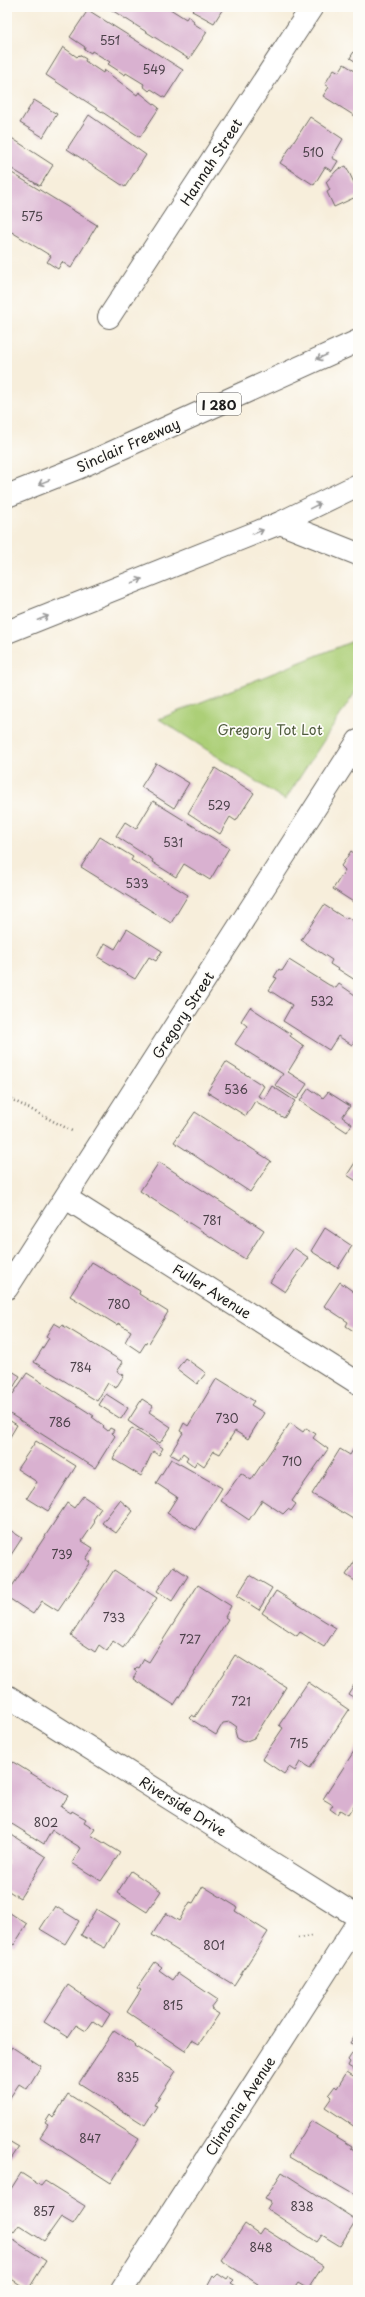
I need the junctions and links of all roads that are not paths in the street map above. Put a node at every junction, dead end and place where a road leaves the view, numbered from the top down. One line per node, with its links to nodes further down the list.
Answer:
1 (312, 7): 2 (main road, Hannah Street)
2 (109, 317)
3 (358, 341): 5 (main road, Sinclair Freeway / I 280, one-way to 5)
4 (358, 485): 6 (main road, one-way to 4)
5 (7, 496)
6 (280, 523): 7 (main road); 8 (main road, one-way to 6)
7 (358, 554)
8 (7, 632)
9 (357, 746): 10 (main road, Gregory Street)
10 (66, 1198): 11 (main road, Gregory Street); 12 (main road, Fuller Avenue)
11 (7, 1288)
12 (358, 1383)
13 (7, 1696): 14 (main road, Riverside Drive)
14 (358, 1917)
15 (358, 1922): 16 (main road, Clintonia Avenue)
16 (122, 2290)

